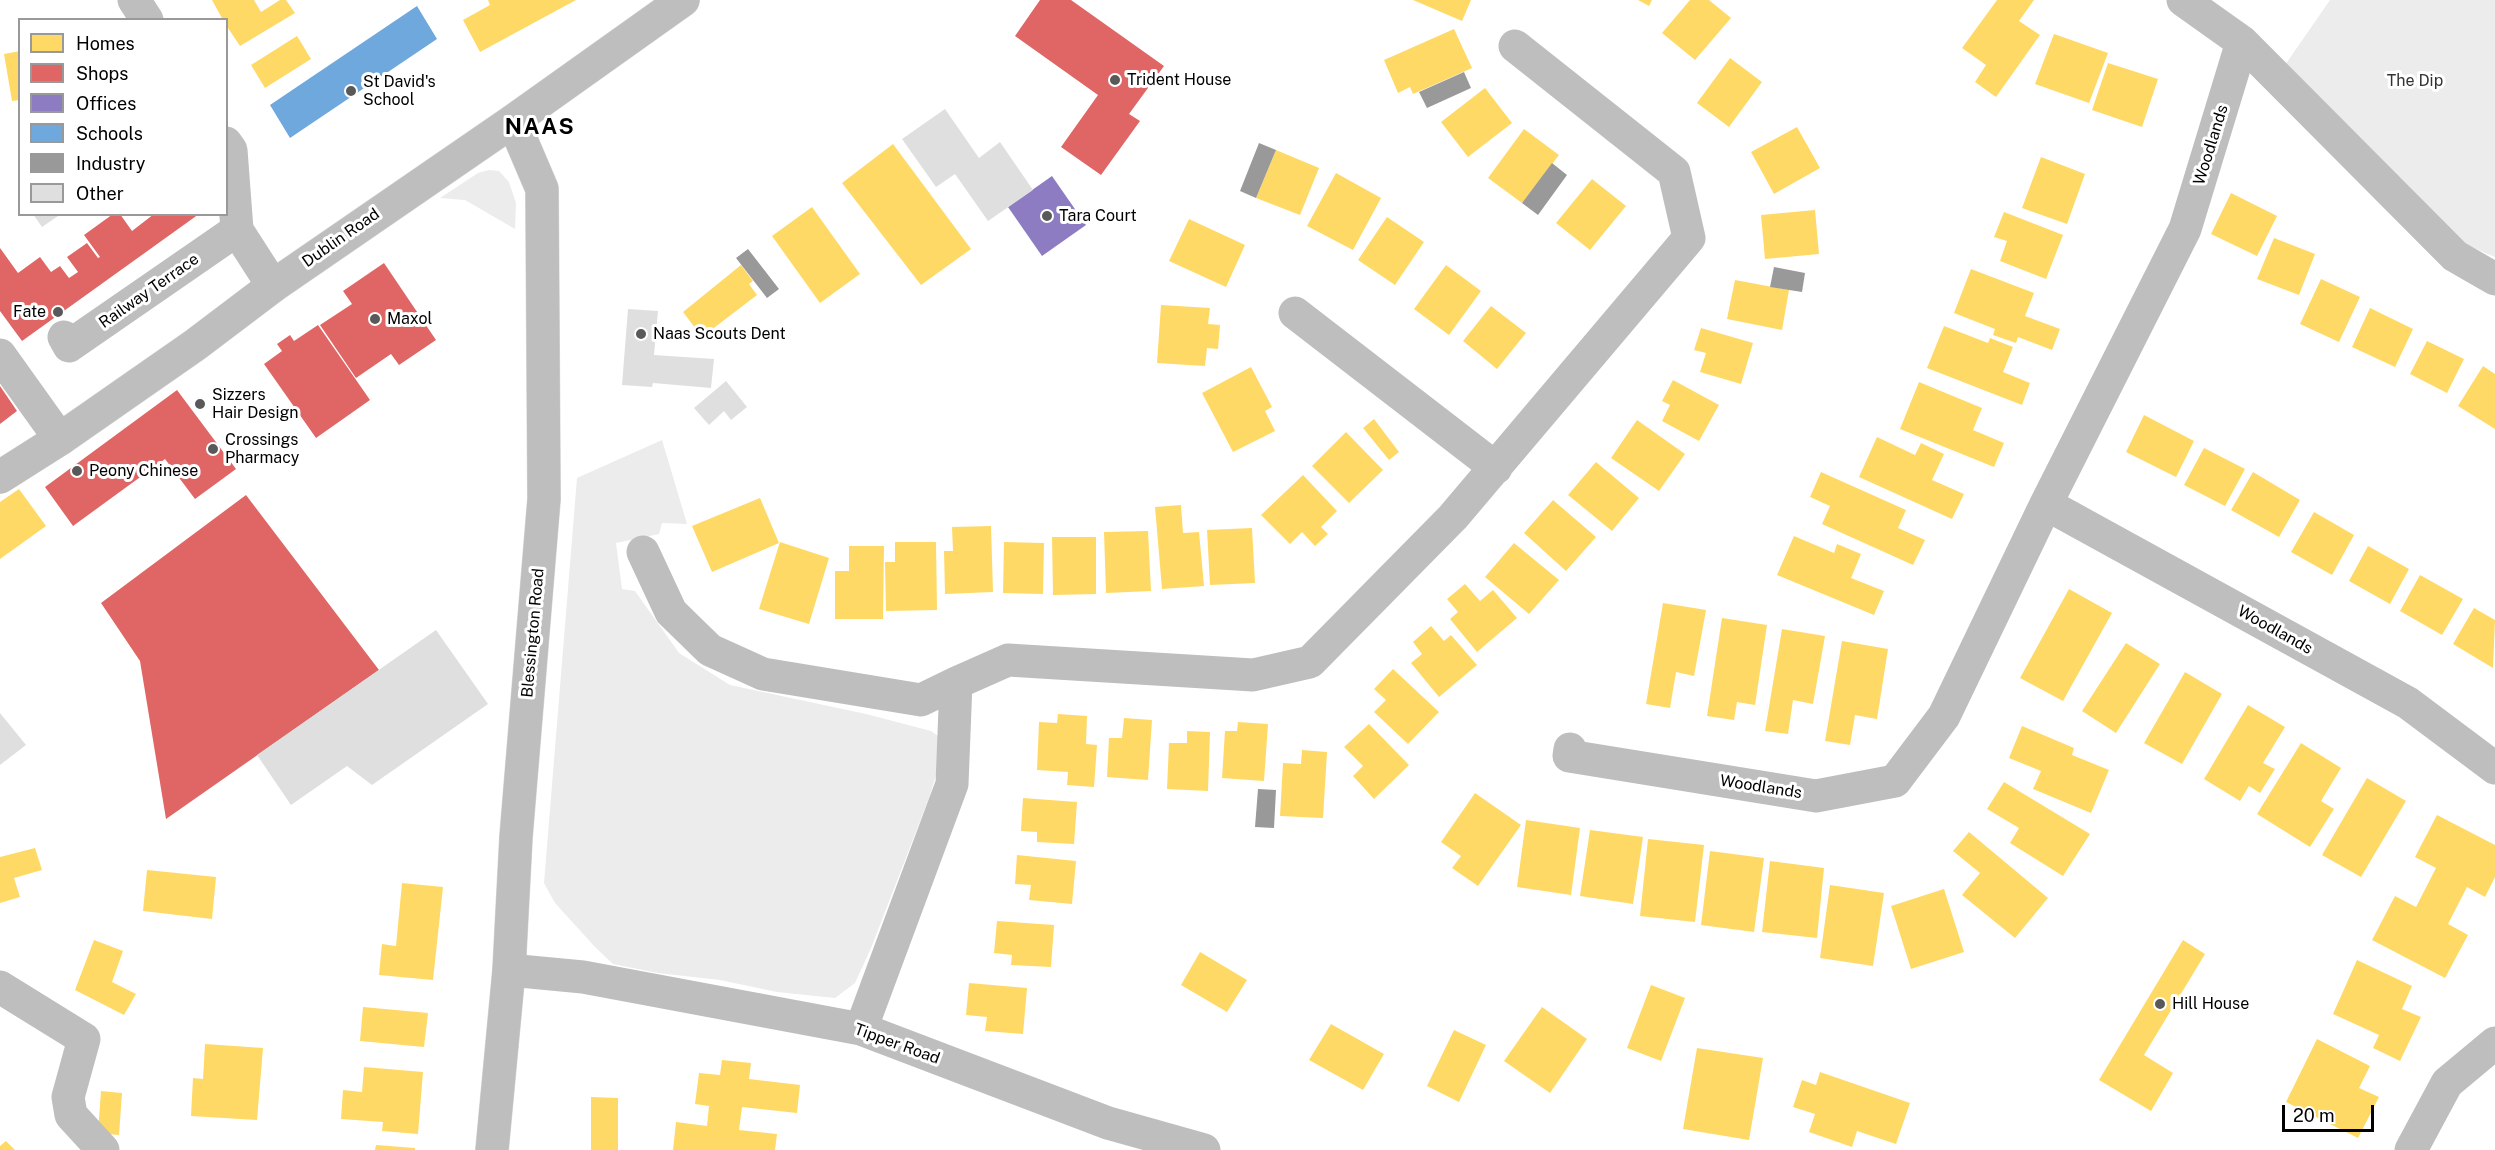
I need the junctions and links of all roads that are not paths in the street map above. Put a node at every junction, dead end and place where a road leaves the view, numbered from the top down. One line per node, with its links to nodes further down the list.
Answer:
1 (134, 0): 4 (street)
2 (683, 0): 7 (street, Dublin Road)
3 (2183, 0): 5 (street)
4 (146, 18)
5 (2242, 42): 10 (street); 18 (street, Woodlands)
6 (1515, 46): 16 (street)
7 (513, 121): 11 (street, Dublin Road); 23 (street, Blessington Road)
8 (228, 146): 9 (street)
9 (237, 230): 11 (street); 13 (street, Railway Terrace)
10 (2495, 279)
11 (273, 286): 15 (street, Dublin Road)
12 (1295, 313): 16 (street)
13 (63, 337)
14 (0, 355): 15 (street)
15 (60, 439): 17 (street, Dublin Road)
16 (1496, 468): 20 (street)
17 (0, 477)
18 (2046, 504): 21 (street, Woodlands); 22 (street, Woodlands)
19 (643, 552): 20 (street)
20 (956, 683): 25 (street)
21 (1570, 749)
22 (2495, 768)
23 (509, 970): 25 (street, Tipper Road); 29 (street, Blessington Road)
24 (0, 987): 28 (street)
25 (861, 1029): 27 (street, Tipper Road)
26 (2495, 1042): 31 (street)
27 (1106, 1137): 30 (street, Tipper Road)
28 (104, 1150)
29 (492, 1150)
30 (1204, 1150)
31 (2411, 1150)

